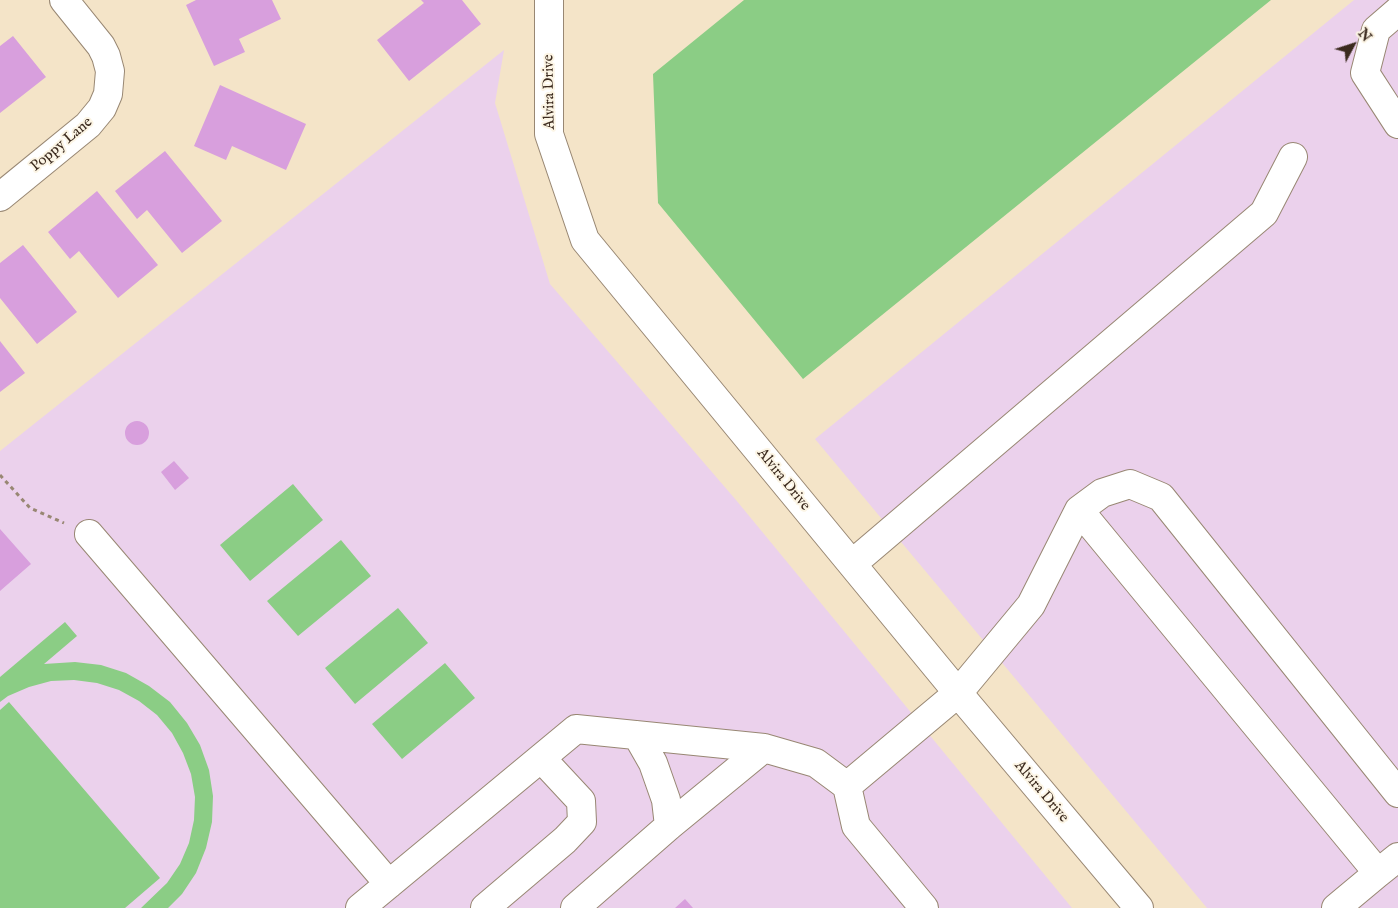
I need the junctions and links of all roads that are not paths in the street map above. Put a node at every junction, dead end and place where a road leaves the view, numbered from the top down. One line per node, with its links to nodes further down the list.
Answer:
1 (64, 0): 6 (street, Poppy Lane)
2 (549, 0): 9 (street, Alvira Drive)
3 (1397, 12): 4 (street)
4 (1398, 124)
5 (1294, 157): 9 (street)
6 (0, 197)
7 (1078, 510): 10 (street); 15 (street); 17 (street)
8 (90, 534): 18 (street)
9 (852, 564): 10 (street, Alvira Drive)
10 (958, 693): 14 (street); 23 (street, Alvira Drive)
11 (637, 735): 12 (street); 13 (street); 16 (street)
12 (764, 748): 14 (street); 16 (street)
13 (541, 758): 18 (street); 20 (street)
14 (847, 786): 22 (street)
15 (1398, 793)
16 (669, 826): 21 (street)
17 (1388, 865): 24 (street)
18 (389, 884): 19 (street)
19 (360, 908)
20 (485, 908)
21 (575, 908)
22 (924, 908)
23 (1139, 908)
24 (1336, 908)

